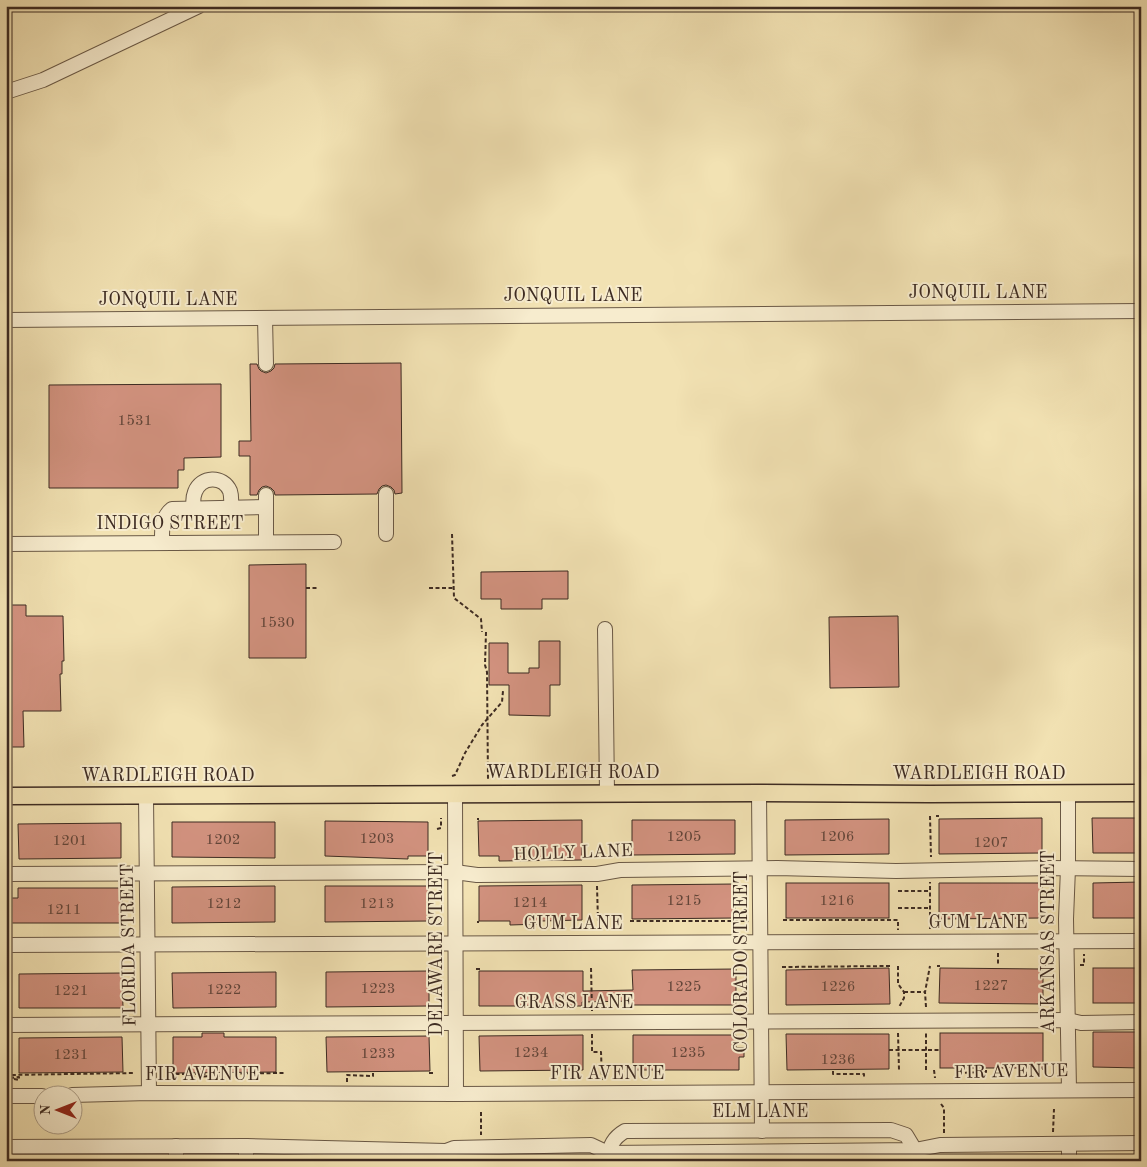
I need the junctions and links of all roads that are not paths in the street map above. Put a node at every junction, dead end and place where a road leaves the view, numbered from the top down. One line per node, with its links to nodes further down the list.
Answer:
1 (199, 6): 2 (street)
2 (6, 92)
3 (1141, 311): 4 (street, JONQUIL LANE)
4 (265, 318): 5 (street, JONQUIL LANE); 6 (street)
5 (6, 320)
6 (266, 364)
7 (386, 494): 10 (street)
8 (194, 508): 9 (street); 9 (street); 13 (street)
9 (231, 508): 11 (street)
10 (386, 534)
11 (266, 542): 12 (street, INDIGO STREET); 13 (street, INDIGO STREET)
12 (334, 542)
13 (162, 543): 14 (street, INDIGO STREET)
14 (6, 544)
15 (605, 629): 17 (street)
16 (759, 792): 17 (main road, WARDLEIGH ROAD); 20 (main road, WARDLEIGH ROAD); 23 (street, COLORADO STREET)
17 (607, 793): 19 (main road, WARDLEIGH ROAD)
18 (1141, 793): 20 (main road, WARDLEIGH ROAD)
19 (455, 794): 22 (main road, WARDLEIGH ROAD); 26 (street, DELAWARE STREET)
20 (1068, 794): 24 (street, ARKANSAS STREET)
21 (6, 796): 22 (main road, WARDLEIGH ROAD)
22 (146, 796): 28 (street, FLORIDA STREET)
23 (760, 868): 24 (street, HOLLY LANE); 26 (street, HOLLY LANE); 30 (street, COLORADO STREET)
24 (1068, 868): 25 (street, HOLLY LANE); 31 (street, ARKANSAS STREET)
25 (1141, 869)
26 (455, 872): 28 (street, HOLLY LANE); 32 (street, DELAWARE STREET)
27 (6, 874): 28 (street, HOLLY LANE)
28 (147, 874): 34 (street, FLORIDA STREET)
29 (1141, 941): 31 (street, GUM LANE)
30 (761, 942): 31 (street, GUM LANE); 32 (street, GUM LANE); 36 (street, COLORADO STREET)
31 (1067, 942): 35 (street, ARKANSAS STREET)
32 (455, 944): 34 (street, GUM LANE); 38 (street, DELAWARE STREET)
33 (6, 945): 34 (street, GUM LANE)
34 (148, 945): 39 (street, FLORIDA STREET)
35 (1068, 1020): 36 (street, GRASS LANE); 37 (street, GRASS LANE); 41 (street, ARKANSAS STREET)
36 (761, 1021): 38 (street, GRASS LANE); 43 (street, COLORADO STREET)
37 (1141, 1022)
38 (456, 1023): 39 (street, GRASS LANE); 45 (street, DELAWARE STREET)
39 (148, 1024): 40 (street, GRASS LANE); 44 (street, FLORIDA STREET)
40 (6, 1025)
41 (1069, 1090): 42 (street, FIR AVENUE); 43 (street, FIR AVENUE)
42 (1141, 1090)
43 (762, 1092): 45 (street, FIR AVENUE); 49 (street, COLORADO STREET)
44 (149, 1093): 45 (street, FIR AVENUE); 46 (street, FIR AVENUE)
45 (456, 1094)
46 (82, 1095)
47 (6, 1096): 48 (street)
48 (32, 1096)
49 (762, 1131): 57 (street, ELM LANE); 58 (street, ELM LANE)
50 (1141, 1144): 51 (street)
51 (1069, 1145): 57 (street); 61 (street)
52 (176, 1146): 53 (street); 54 (street); 59 (street)
53 (246, 1146): 55 (street); 60 (street)
54 (6, 1147)
55 (454, 1154): 58 (street)
56 (763, 1156): 57 (street); 58 (street)
57 (915, 1156)
58 (608, 1157)
59 (176, 1161)
60 (246, 1161)
61 (1070, 1161)

